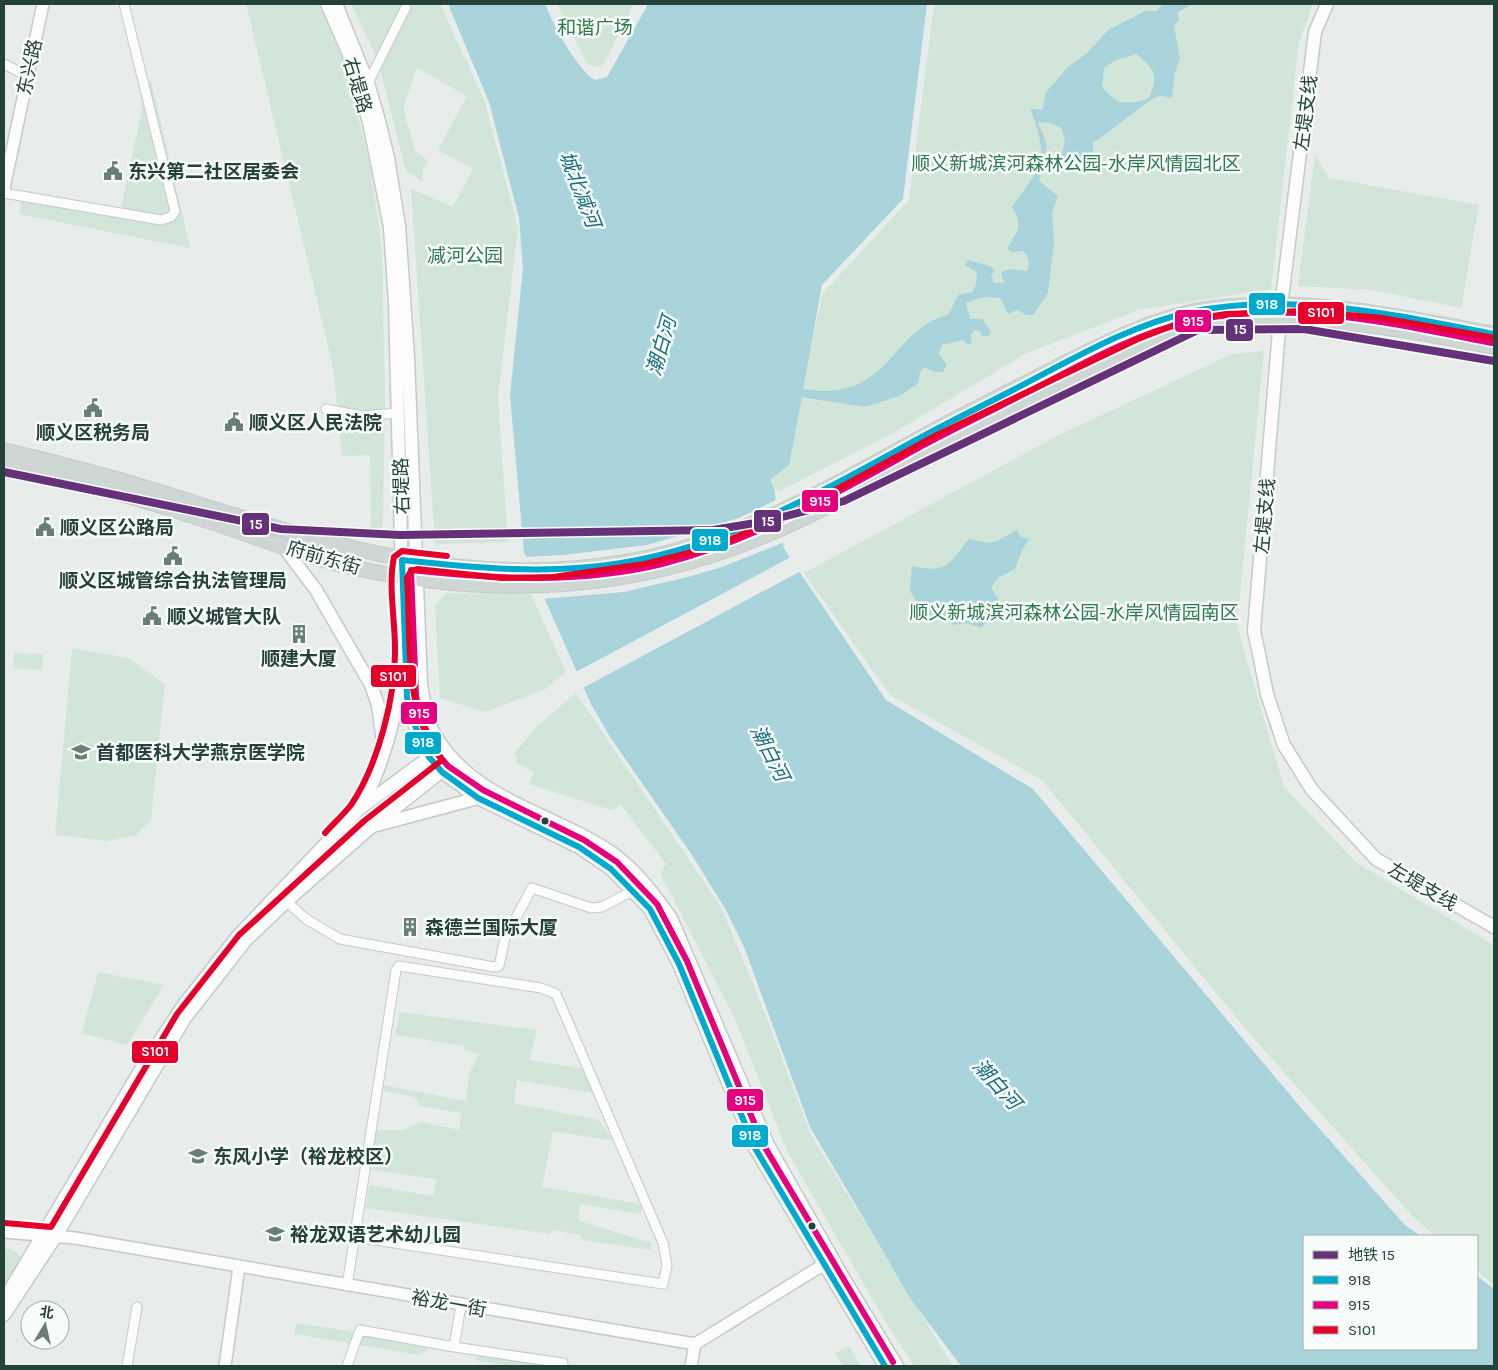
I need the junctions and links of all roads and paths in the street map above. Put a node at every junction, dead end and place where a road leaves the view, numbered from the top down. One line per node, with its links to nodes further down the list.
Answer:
1 (43, 4): 8 (street, 东兴路)
2 (124, 4): 11 (street)
3 (327, 4): 17 (main road, 右堤路)
4 (336, 4): 9 (main road, 右堤路)
5 (1327, 4): 12 (main road, 左堤支线)
6 (406, 7): 9 (street)
7 (4, 64): 8 (street)
8 (27, 76): 10 (street, 东兴路)
9 (368, 83): 21 (main road, 右堤路)
10 (4, 188)
11 (4, 193)
12 (1281, 306): 13 (main road, 左堤支线); 14 (main road, 府前东街); 21 (main road, 府前东街)
13 (1280, 320): 15 (main road, 府前东街); 23 (main road, 府前东街); 35 (main road, 左堤支线)
14 (1494, 334)
15 (1494, 347)
16 (326, 409): 17 (street)
17 (398, 413): 21 (main road, 右堤路)
18 (4, 450): 21 (main road, 府前东街)
19 (4, 463): 20 (main road, 府前东街)
20 (283, 546): 22 (main road, 府前东街); 26 (main road)
21 (409, 561): 22 (main road, 右堤路); 23 (main road, 右堤路)
22 (402, 575): 23 (main road, 府前东街); 24 (main road, 右堤路)
23 (416, 578): 25 (main road, 右堤路)
24 (404, 661): 26 (main road); 27 (main road, 右堤路)
25 (442, 746): 27 (main road); 28 (main road, 右堤路)
26 (384, 749): 31 (main road)
27 (429, 757): 29 (main road, 右堤路); 31 (main road)
28 (454, 760): 29 (main road); 39 (main road, 右堤路)
29 (442, 772): 30 (main road, 右堤路); 32 (main road)
30 (478, 798): 32 (main road); 33 (main road, 右堤路)
31 (359, 809): 34 (main road)
32 (370, 828): 34 (main road)
33 (634, 890): 34 (street); 39 (main road, 右堤路)
34 (282, 898): 37 (main road)
35 (1494, 927)
36 (4, 1232): 37 (street, 裕龙一街)
37 (49, 1236): 40 (street, 裕龙一街); 42 (main road); 45 (main road)
38 (355, 1237): 38 (street); 41 (street)
39 (828, 1262): 46 (street); 53 (main road, 右堤路); 54 (main road, 右堤路)
40 (239, 1267): 41 (street, 裕龙一街); 49 (street)
41 (347, 1286): 43 (street, 裕龙一街)
42 (4, 1300)
43 (461, 1305): 46 (street, 裕龙一街); 47 (street)
44 (137, 1307): 48 (street)
45 (4, 1315)
46 (695, 1344): 52 (street)
47 (454, 1347): 50 (street); 51 (street)
48 (127, 1366)
49 (225, 1366)
50 (347, 1366)
51 (563, 1366)
52 (691, 1366)
53 (885, 1366)
54 (897, 1366)

